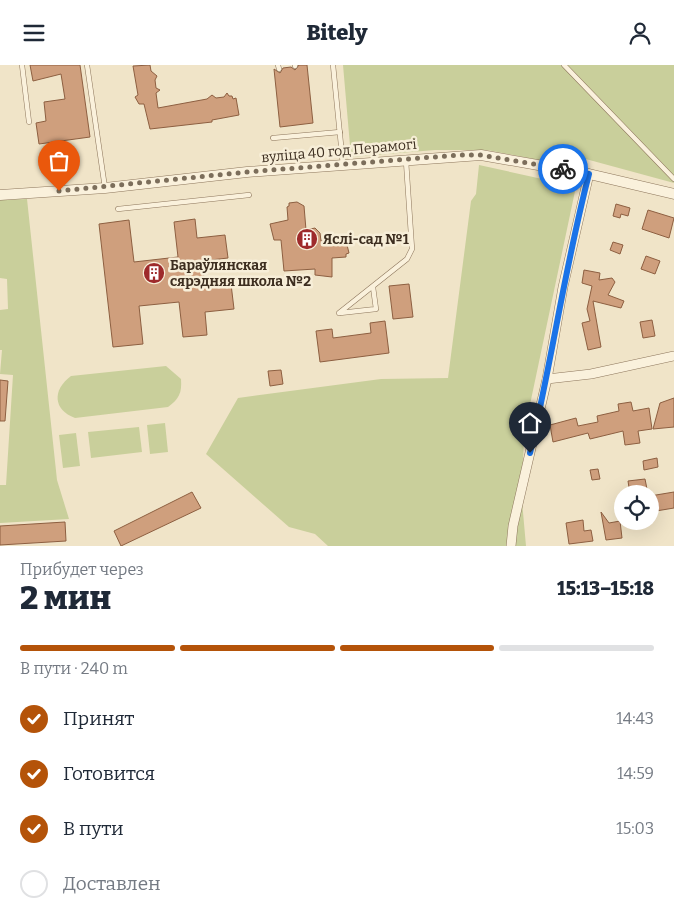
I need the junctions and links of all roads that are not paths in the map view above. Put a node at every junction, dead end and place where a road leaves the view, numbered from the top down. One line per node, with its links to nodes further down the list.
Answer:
1 (22, 65): 5 (lane)
2 (87, 65): 12 (lane)
3 (333, 65): 6 (lane)
4 (564, 65): 11 (lane)
5 (29, 122)
6 (340, 132): 7 (lane); 9 (lane)
7 (273, 138)
8 (406, 159): 9 (street, вуліца 40 год Перамогі); 10 (street, вуліца 40 год Перамогі); 17 (lane)
9 (343, 165): 12 (street, вуліца 40 год Перамогі)
10 (589, 174): 13 (street, вуліца 40 год Перамогі); 19 (street)
11 (674, 179)
12 (105, 188): 14 (street, вуліца 40 год Перамогі)
13 (674, 194)
14 (0, 195)
15 (249, 195): 16 (lane)
16 (118, 209)
17 (373, 287): 17 (lane)
18 (674, 356): 19 (street)
19 (547, 379): 20 (street)
20 (511, 546)

